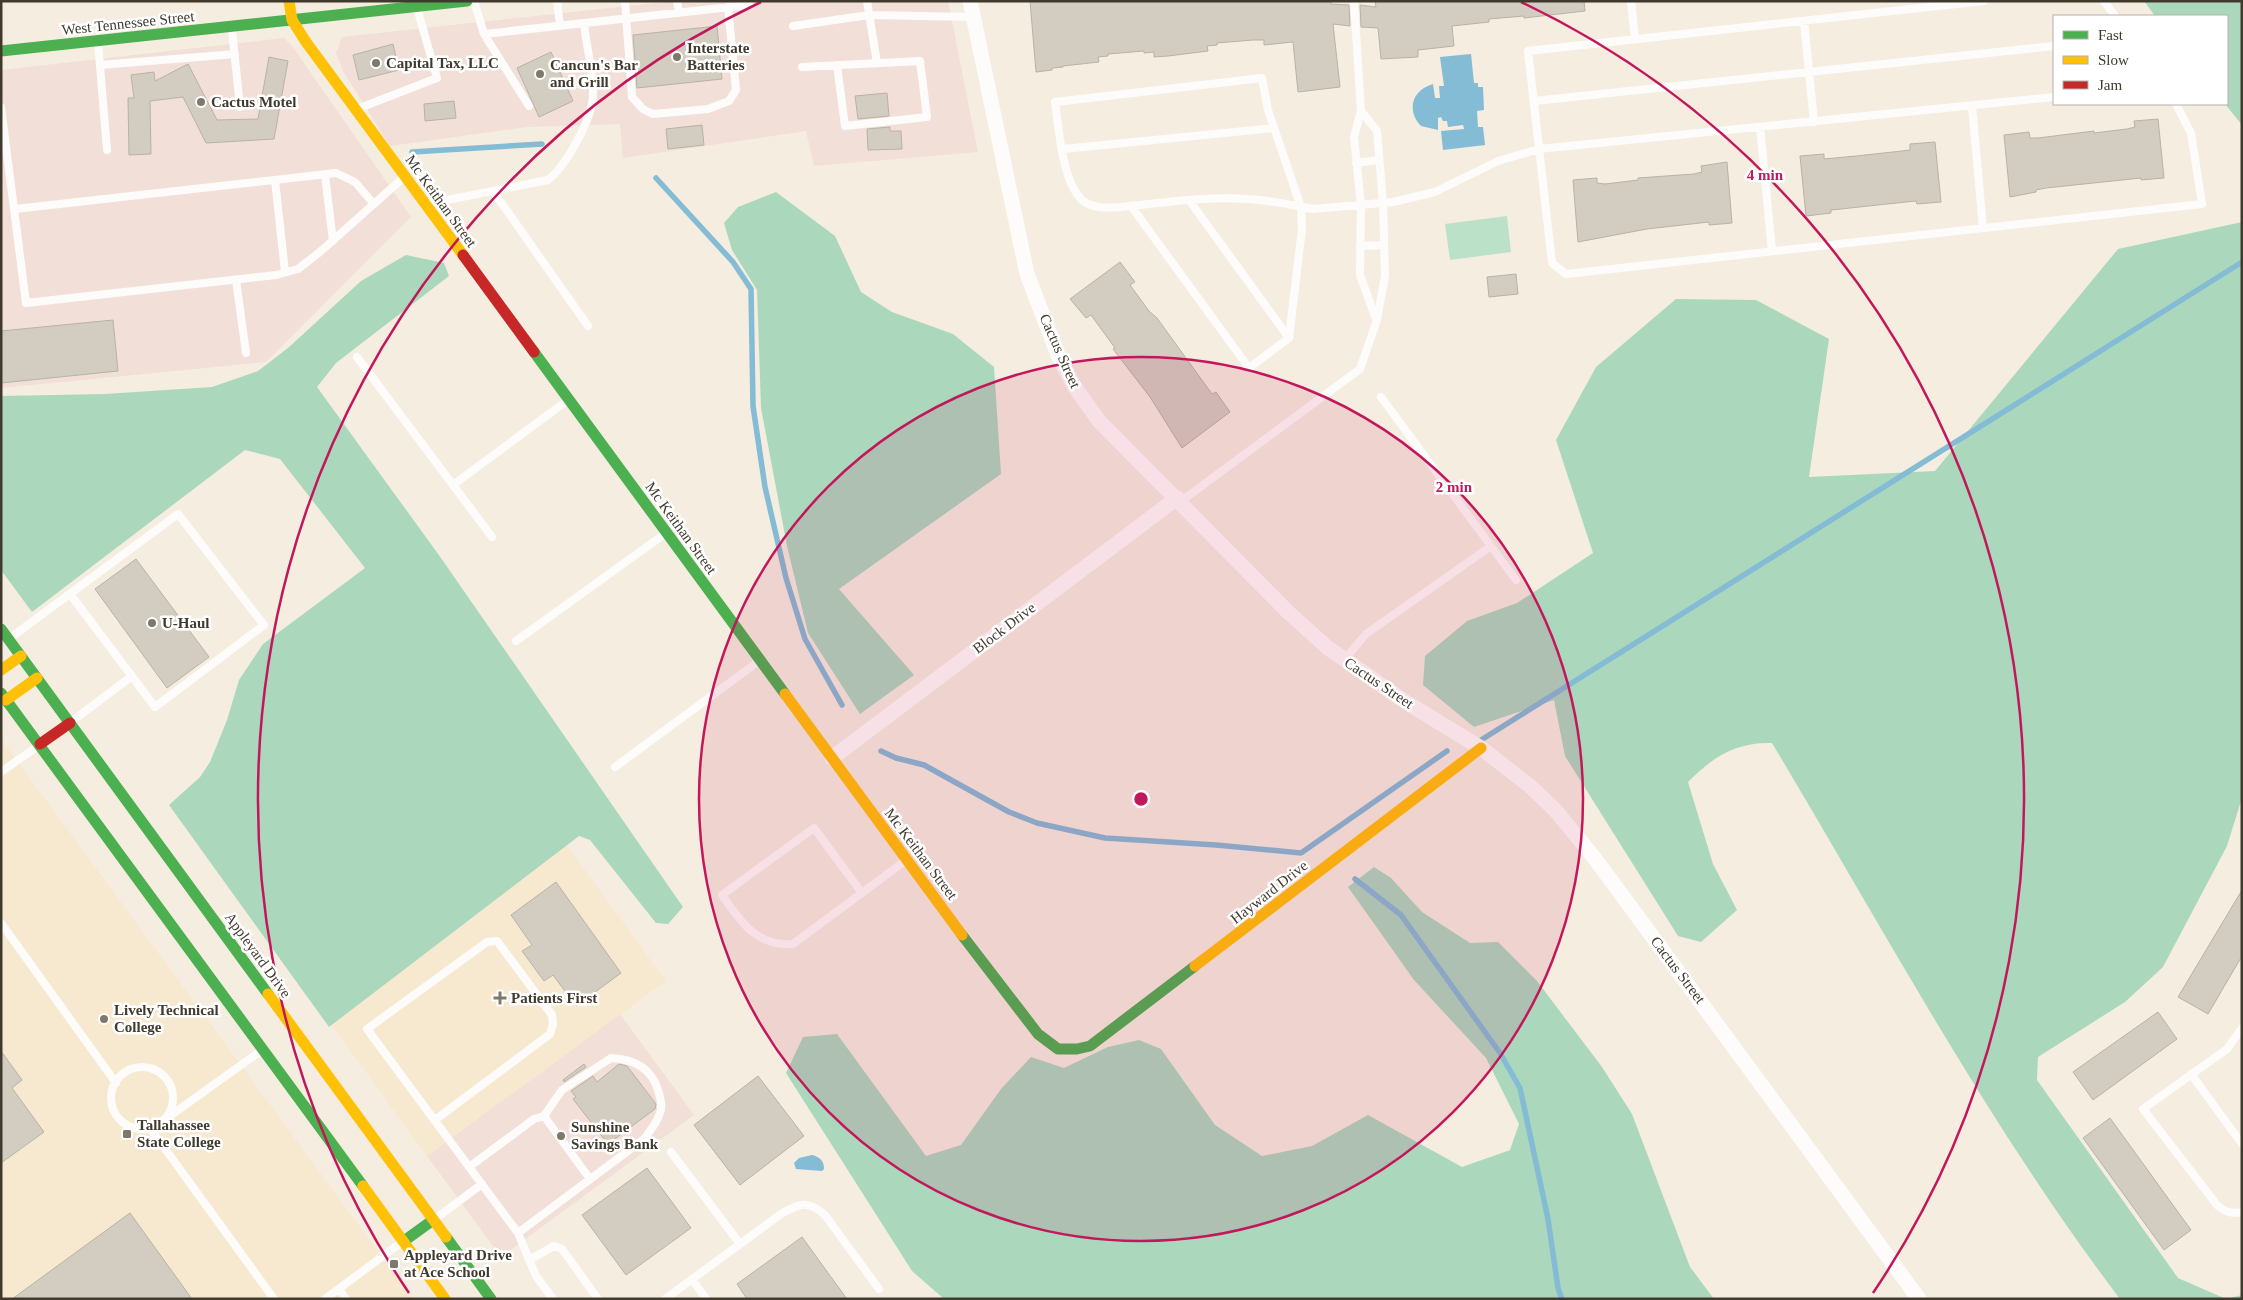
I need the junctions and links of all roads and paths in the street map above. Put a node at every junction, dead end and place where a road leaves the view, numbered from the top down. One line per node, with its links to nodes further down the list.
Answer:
1 (289, 1): 21 (main road, Mc Keithan Street)
2 (467, 1): 14 (main road, West Tennessee Street)
3 (474, 1): 27 (lane)
4 (557, 1): 25 (lane)
5 (625, 1): 20 (lane)
6 (677, 1): 16 (lane)
7 (750, 1): 15 (lane)
8 (868, 1): 17 (lane)
9 (970, 1): 19 (street, Cactus Street)
10 (1354, 1): 46 (lane)
11 (1631, 1): 28 (lane)
12 (1984, 1): 22 (lane)
13 (2104, 1): 18 (lane)
14 (417, 6): 21 (main road, West Tennessee Street); 45 (lane)
15 (728, 7): 16 (lane); 20 (lane)
16 (679, 13): 20 (lane)
17 (869, 15): 19 (lane); 26 (lane); 33 (lane)
18 (2114, 15)
19 (974, 17): 82 (street, Cactus Street)
20 (628, 18): 23 (lane)
21 (292, 20): 24 (main road, West Tennessee Street); 45 (main road, Mc Keithan Street)
22 (1804, 21): 28 (lane); 37 (lane)
23 (584, 23): 25 (lane); 58 (lane)
24 (232, 26): 29 (main road, West Tennessee Street); 32 (lane)
25 (560, 26): 27 (lane)
26 (792, 26)
27 (484, 34): 41 (lane)
28 (1635, 39): 39 (lane)
29 (98, 41): 31 (main road, West Tennessee Street); 34 (lane)
30 (2053, 46): 37 (lane)
31 (1, 51)
32 (235, 54): 34 (lane); 44 (lane)
33 (877, 63): 35 (lane); 35 (lane)
34 (100, 65): 51 (lane)
35 (837, 65): 36 (lane)
36 (802, 67)
37 (1809, 72): 39 (lane); 47 (lane)
38 (2053, 97): 42 (lane)
39 (1534, 101): 52 (lane)
40 (2177, 105): 67 (lane)
41 (529, 106)
42 (1972, 106): 47 (lane); 67 (lane)
43 (1, 107): 66 (lane)
44 (240, 107)
45 (356, 110): 56 (main road, Mc Keithan Street)
46 (1361, 111): 53 (lane); 54 (lane)
47 (1814, 122): 48 (lane)
48 (1760, 127): 52 (lane); 71 (lane)
49 (1274, 128): 50 (lane); 50 (lane); 65 (lane)
50 (1063, 149): 64 (lane)
51 (107, 150)
52 (1539, 150): 60 (lane); 71 (lane)
53 (1379, 160): 54 (lane); 60 (lane)
54 (1356, 163): 63 (lane)
55 (325, 175): 57 (lane); 61 (lane); 68 (lane)
56 (405, 177): 61 (lane); 62 (main road, Mc Keithan Street)
57 (275, 180): 66 (lane); 72 (lane)
58 (493, 191): 62 (lane); 75 (lane)
59 (1189, 200): 64 (lane); 65 (lane); 76 (lane)
60 (1383, 203): 63 (lane); 69 (lane)
61 (374, 204): 68 (lane)
62 (425, 204): 80 (main road, Mc Keithan Street)
63 (1361, 205): 65 (lane); 70 (lane)
64 (1131, 206): 76 (lane)
65 (1301, 207): 76 (lane)
66 (15, 209): 73 (lane)
67 (1983, 228): 71 (lane)
68 (333, 241): 72 (lane)
69 (1384, 245): 70 (lane); 74 (lane)
70 (1360, 246): 74 (lane)
71 (1772, 251)
72 (285, 272): 73 (lane)
73 (236, 280): 77 (lane)
74 (1377, 320): 82 (lane)
75 (588, 326)
76 (1289, 338)
77 (246, 353)
78 (357, 357): 81 (lane)
79 (1381, 397): 85 (lane)
80 (568, 400): 81 (lane); 83 (main road, Mc Keithan Street)
81 (453, 485): 84 (lane)
82 (1178, 500): 93 (street, Cactus Street); 101 (street, Block Drive)
83 (666, 532): 90 (lane); 92 (main road, Mc Keithan Street)
84 (492, 537)
85 (1491, 546): 86 (lane); 93 (lane)
86 (1516, 580)
87 (70, 594): 89 (lane); 95 (lane); 95 (lane)
88 (1, 629): 89 (main road, Appleyard Drive)
89 (5, 642): 91 (main road, Appleyard Drive)
90 (516, 642)
91 (21, 656): 94 (main road); 96 (main road, Appleyard Drive)
92 (760, 660): 101 (main road, Mc Keithan Street); 102 (lane)
93 (1344, 660): 100 (street, Cactus Street)
94 (1, 670)
95 (132, 676): 98 (lane)
96 (37, 678): 97 (main road); 98 (main road, Appleyard Drive)
97 (3, 699): 99 (main road)
98 (70, 723): 99 (main road); 122 (main road, Appleyard Drive)
99 (40, 744): 103 (lane); 108 (main road)
100 (1481, 748): 109 (main road, Hayward Drive); 139 (street, Cactus Street)
101 (832, 758): 104 (main road, Mc Keithan Street)
102 (615, 767)
103 (1, 772)
104 (907, 860): 105 (lane); 109 (main road, Mc Keithan Street)
105 (862, 893): 105 (lane)
106 (1, 923): 111 (lane)
107 (2242, 1028): 110 (lane)
108 (263, 1049): 113 (lane); 124 (main road)
109 (1071, 1052)
110 (2191, 1074): 116 (lane); 121 (lane)
111 (116, 1082): 113 (lane); 115 (lane)
112 (544, 1116): 118 (lane); 119 (lane); 119 (lane)
113 (164, 1120): 115 (lane)
114 (435, 1120): 114 (lane); 118 (lane)
115 (150, 1128): 130 (lane)
116 (2242, 1144)
117 (671, 1152): 125 (lane)
118 (469, 1167): 120 (lane)
119 (590, 1179): 123 (lane)
120 (482, 1184): 122 (lane); 123 (lane)
121 (2242, 1212)
122 (433, 1220): 124 (main road); 134 (main road, Appleyard Drive)
123 (518, 1233): 126 (lane)
124 (404, 1242): 129 (lane); 133 (main road)
125 (740, 1244): 127 (lane); 128 (lane)
126 (529, 1260): 135 (lane); 136 (lane)
127 (692, 1279): 137 (lane); 138 (lane)
128 (879, 1288)
129 (339, 1289): 131 (lane); 132 (lane)
130 (274, 1299)
131 (325, 1299)
132 (346, 1299)
133 (445, 1299)
134 (491, 1299)
135 (553, 1299)
136 (598, 1299)
137 (665, 1299)
138 (706, 1299)
139 (1919, 1299)

